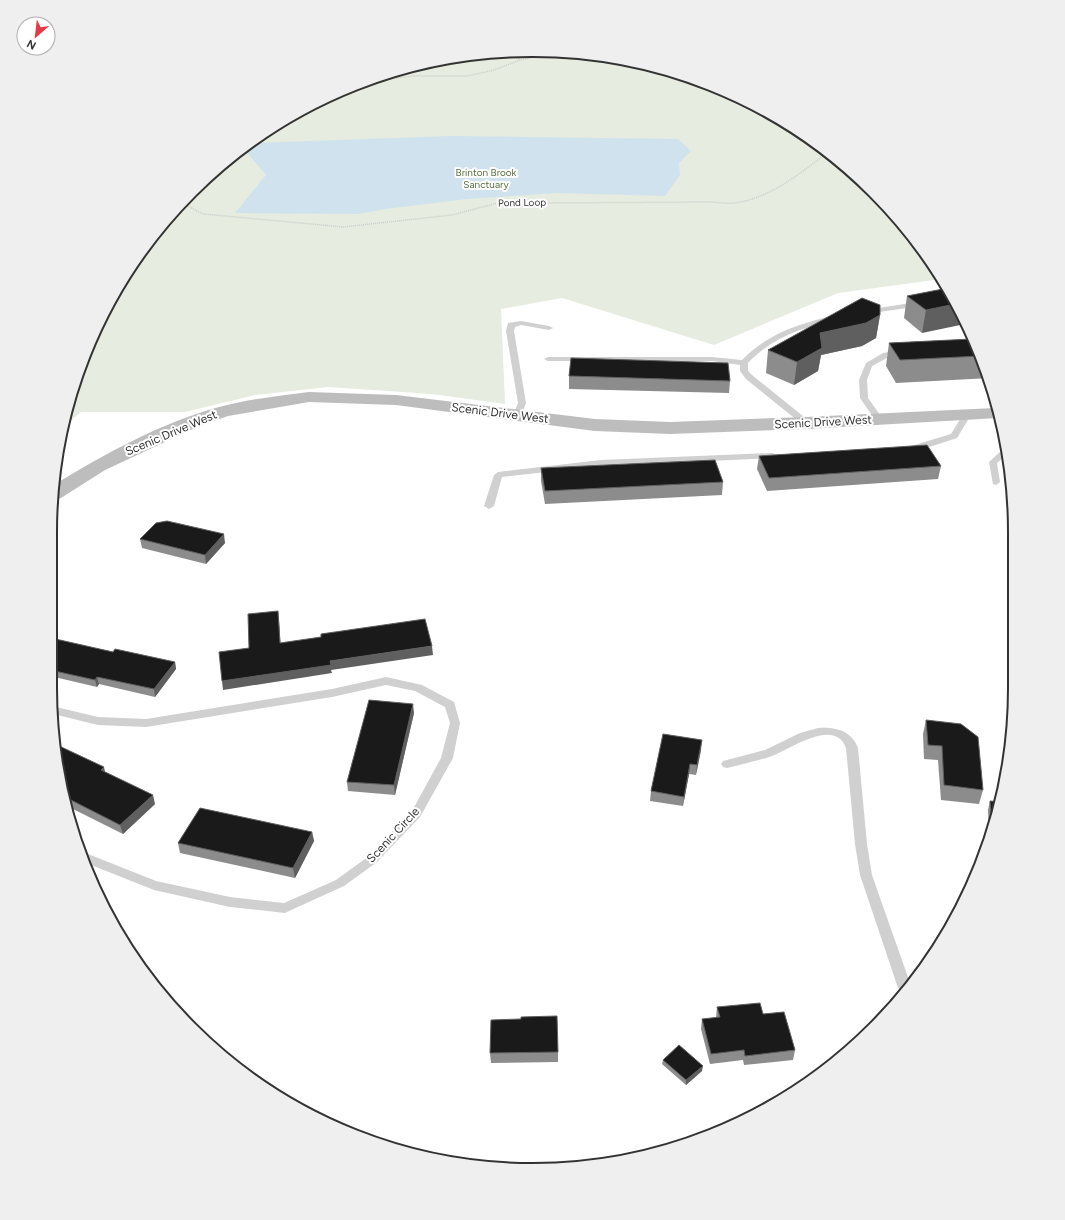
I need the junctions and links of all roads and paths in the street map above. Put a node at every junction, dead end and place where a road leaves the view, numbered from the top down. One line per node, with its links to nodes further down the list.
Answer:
1 (536, 57): 3 (path)
2 (513, 58): 3 (path)
3 (520, 60): 4 (path)
4 (390, 79)
5 (823, 156): 6 (path, Pond Loop)
6 (187, 205)
7 (924, 302): 8 (lane)
8 (860, 313)
9 (845, 316): 13 (lane)
10 (549, 328): 15 (lane)
11 (907, 352): 17 (lane)
12 (548, 359): 13 (lane)
13 (744, 363): 18 (lane)
14 (993, 413): 16 (street, Scenic Drive West)
15 (517, 415): 18 (street, Scenic Drive West); 23 (street, Scenic Drive West)
16 (967, 415): 17 (street, Scenic Drive West); 19 (lane)
17 (879, 419): 18 (street, Scenic Drive West)
18 (806, 423)
19 (904, 448)
20 (786, 455): 24 (lane)
21 (1002, 455): 22 (lane)
22 (996, 482)
23 (59, 491)
24 (489, 506)
25 (58, 711): 27 (lane, Scenic Circle)
26 (727, 764): 28 (lane)
27 (90, 861)
28 (904, 984)

